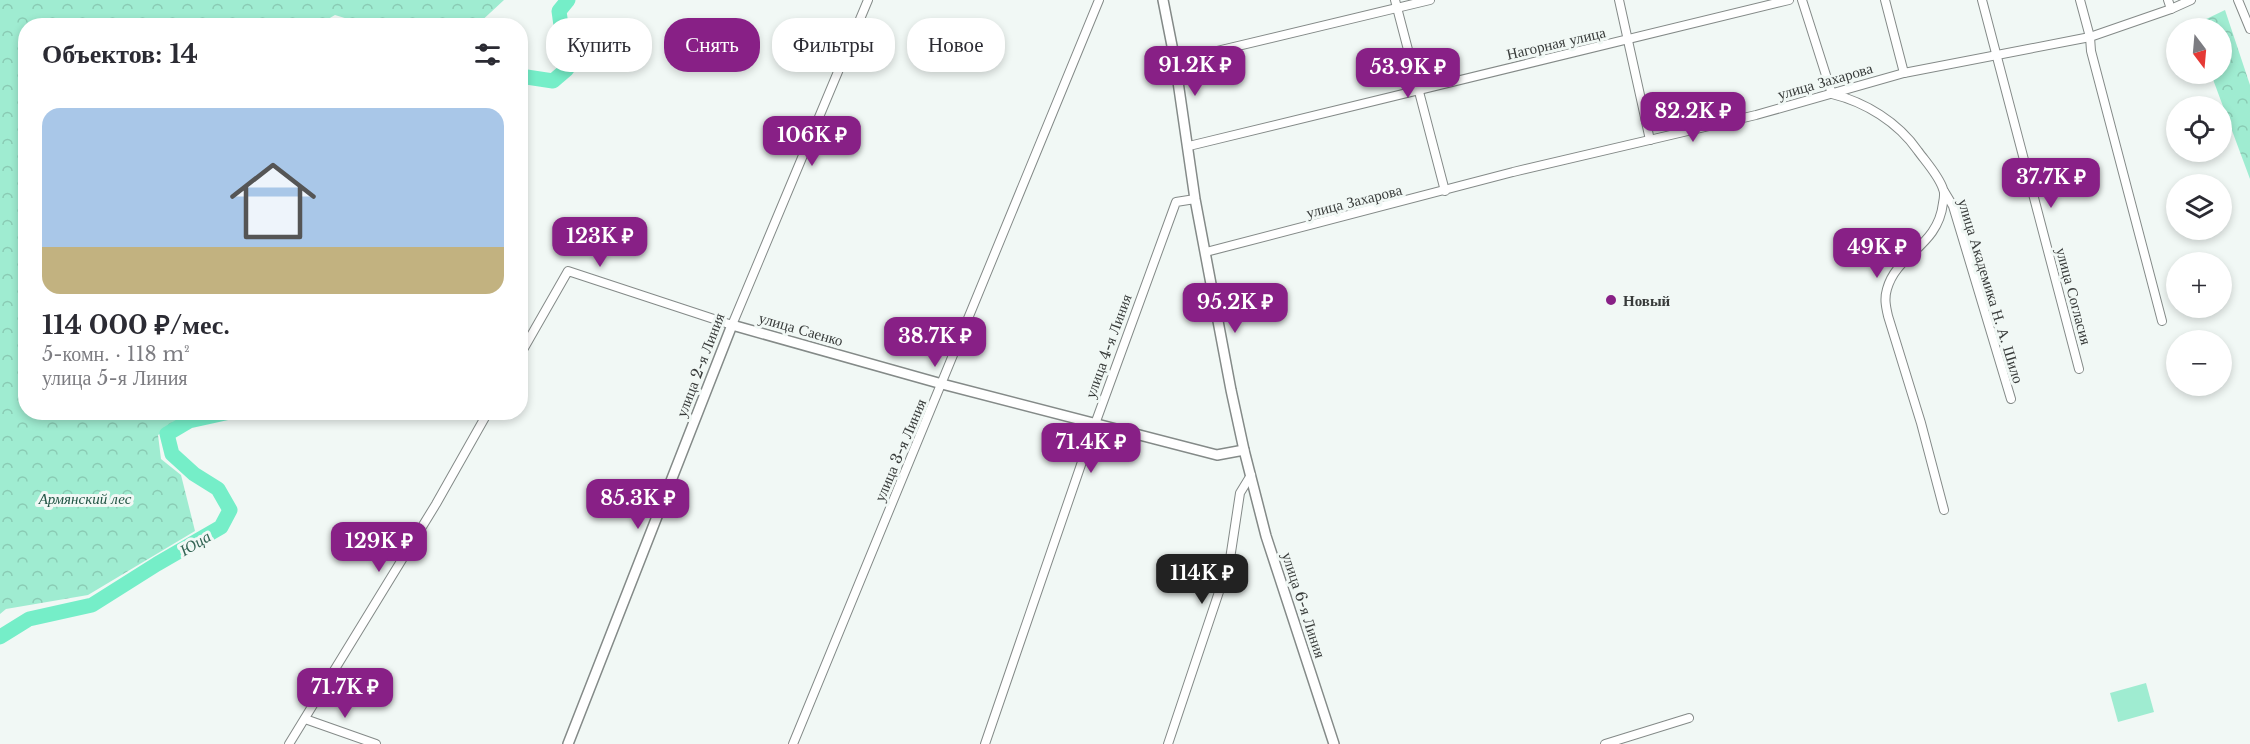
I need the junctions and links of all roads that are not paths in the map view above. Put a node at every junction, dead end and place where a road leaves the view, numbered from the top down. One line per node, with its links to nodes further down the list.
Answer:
1 (868, 0): 31 (street, улица 2-я Линия)
2 (1099, 0): 34 (street, улица 3-я Линия)
3 (1163, 0): 20 (street)
4 (1430, 0): 14 (street)
5 (1619, 0): 18 (street)
6 (1789, 0): 18 (street, Нагорная улица)
7 (1802, 0): 23 (street)
8 (1885, 0): 21 (street)
9 (1982, 0): 19 (street, улица Согласия)
10 (2080, 0): 17 (street)
11 (2168, 0): 15 (street)
12 (2191, 0): 15 (street, улица Захарова)
13 (2238, 0): 16 (street)
14 (1396, 4): 20 (street); 22 (street)
15 (2171, 9): 17 (street, улица Захарова)
16 (2250, 29)
17 (2090, 37): 19 (street, улица Захарова); 30 (street)
18 (1628, 39): 22 (street, Нагорная улица); 24 (street)
19 (1996, 56): 21 (street, улица Захарова); 33 (street, улица Согласия)
20 (1175, 61): 25 (street)
21 (1904, 73): 23 (street, улица Захарова)
22 (1419, 89): 25 (street, Нагорная улица); 27 (street)
23 (1832, 94): 24 (street, улица Захарова); 26 (street, улица Академика Н. А. Шило)
24 (1650, 140): 27 (street, улица Захарова)
25 (1189, 146): 28 (street)
26 (1944, 191): 35 (street, улица Академика Н. А. Шило); 40 (street)
27 (1445, 192): 29 (street, улица Захарова)
28 (1195, 199): 29 (street, улица 6-я Линия); 37 (street, улица 4-я Линия)
29 (1206, 252): 38 (street, улица 6-я Линия)
30 (2162, 321)
31 (732, 325): 32 (street); 34 (street, улица Саенко); 45 (street, улица 2-я Линия)
32 (528, 341)
33 (2079, 369)
34 (942, 384): 37 (street, улица Саенко); 46 (street, улица 3-я Линия)
35 (2011, 399)
36 (483, 420): 42 (street)
37 (1095, 424): 38 (street, улица Саенко); 47 (street, улица 4-я Линия)
38 (1245, 450): 39 (street, улица 6-я Линия)
39 (1251, 475): 48 (street); 49 (street, улица 6-я Линия)
40 (1944, 510)
41 (1689, 718): 50 (street)
42 (305, 719): 43 (street); 44 (street)
43 (289, 744)
44 (376, 744)
45 (568, 744)
46 (793, 744)
47 (985, 744)
48 (1168, 744)
49 (1334, 744)
50 (1605, 744)

